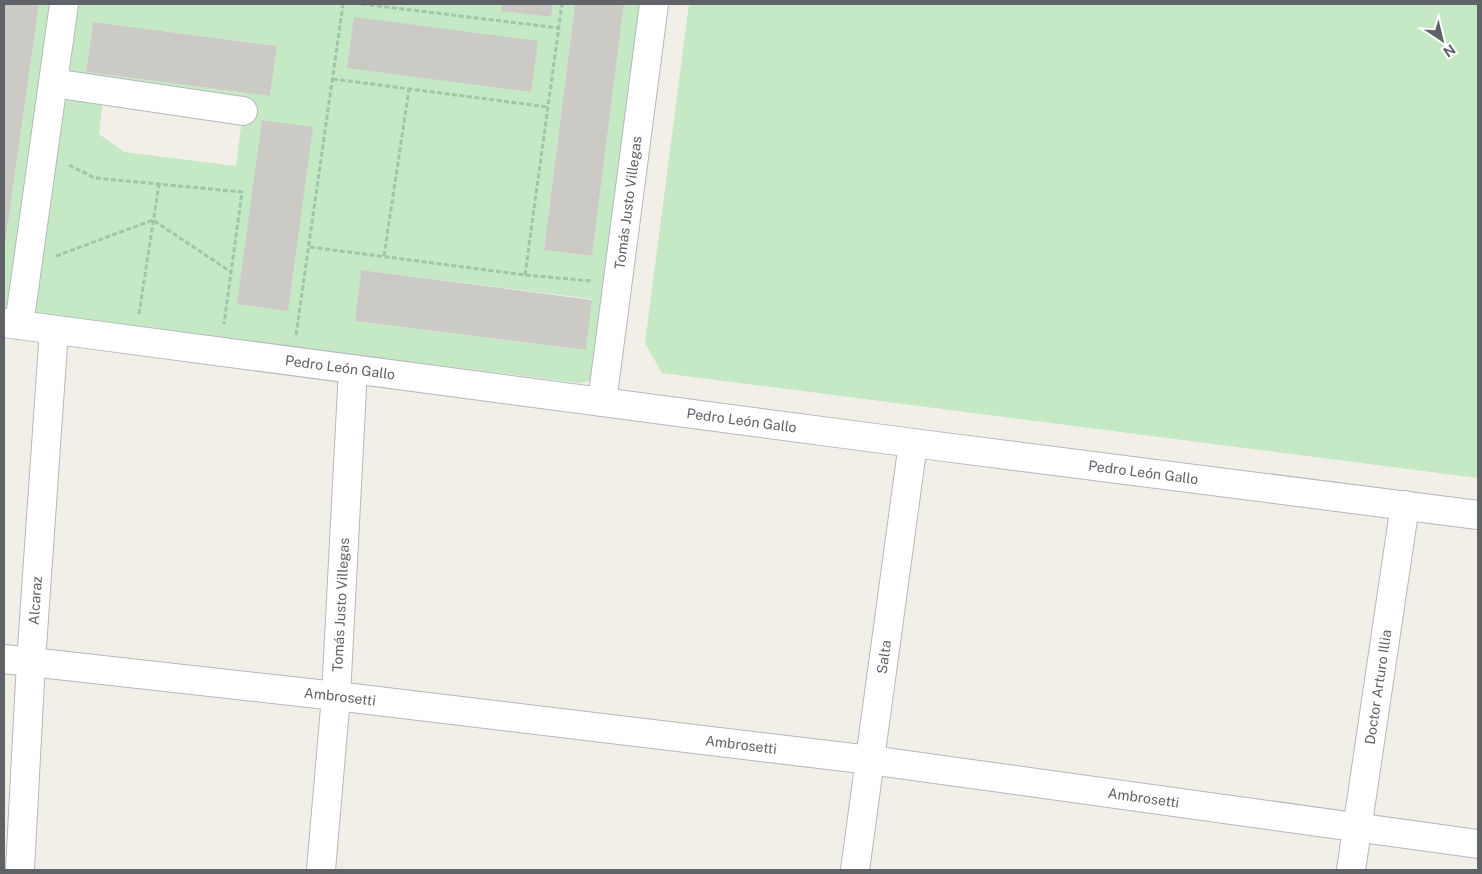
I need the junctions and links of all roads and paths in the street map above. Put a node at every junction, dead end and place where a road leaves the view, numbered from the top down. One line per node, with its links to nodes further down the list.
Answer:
1 (64, 4): 8 (street)
2 (343, 4): 7 (path)
3 (362, 4): 6 (path)
4 (562, 4): 6 (path)
5 (654, 4): 20 (street, Tomás Justo Villegas)
6 (559, 28): 10 (path)
7 (333, 79): 9 (path); 15 (path)
8 (53, 84): 11 (street); 12 (street)
9 (409, 89): 10 (path); 16 (path)
10 (548, 107): 19 (path)
11 (243, 111)
12 (43, 152): 13 (path); 17 (street)
13 (159, 184): 14 (path); 18 (path)
14 (153, 220): 17 (path); 18 (path); 23 (path)
15 (310, 247): 16 (path); 25 (path)
16 (384, 257): 19 (path)
17 (27, 266): 21 (street)
18 (232, 272): 24 (path)
19 (525, 275): 20 (path)
20 (617, 284): 27 (street, Tomás Justo Villegas)
21 (11, 324): 22 (street, Pedro León Gallo)
22 (54, 330): 23 (street, Pedro León Gallo); 32 (street, Alcaraz)
23 (135, 339): 24 (street, Pedro León Gallo)
24 (221, 351): 25 (street, Pedro León Gallo)
25 (292, 360): 26 (street, Pedro León Gallo)
26 (353, 368): 27 (street, Pedro León Gallo); 33 (street, Tomás Justo Villegas)
27 (602, 402): 28 (street, Pedro León Gallo)
28 (914, 443): 29 (street, Pedro León Gallo); 34 (street, Salta)
29 (1404, 505): 30 (street, Pedro León Gallo); 35 (street, Doctor Arturo Illia)
30 (1478, 515)
31 (4, 659): 32 (street, Ambrosetti)
32 (31, 662): 33 (street, Ambrosetti); 37 (street, Alcaraz)
33 (336, 696): 34 (street, Ambrosetti); 38 (street, Tomás Justo Villegas)
34 (870, 760): 35 (street, Ambrosetti); 39 (street, Salta)
35 (1358, 827): 36 (street, Ambrosetti); 40 (street, Doctor Arturo Illia)
36 (1478, 844)
37 (20, 870)
38 (321, 870)
39 (856, 870)
40 (1351, 870)

